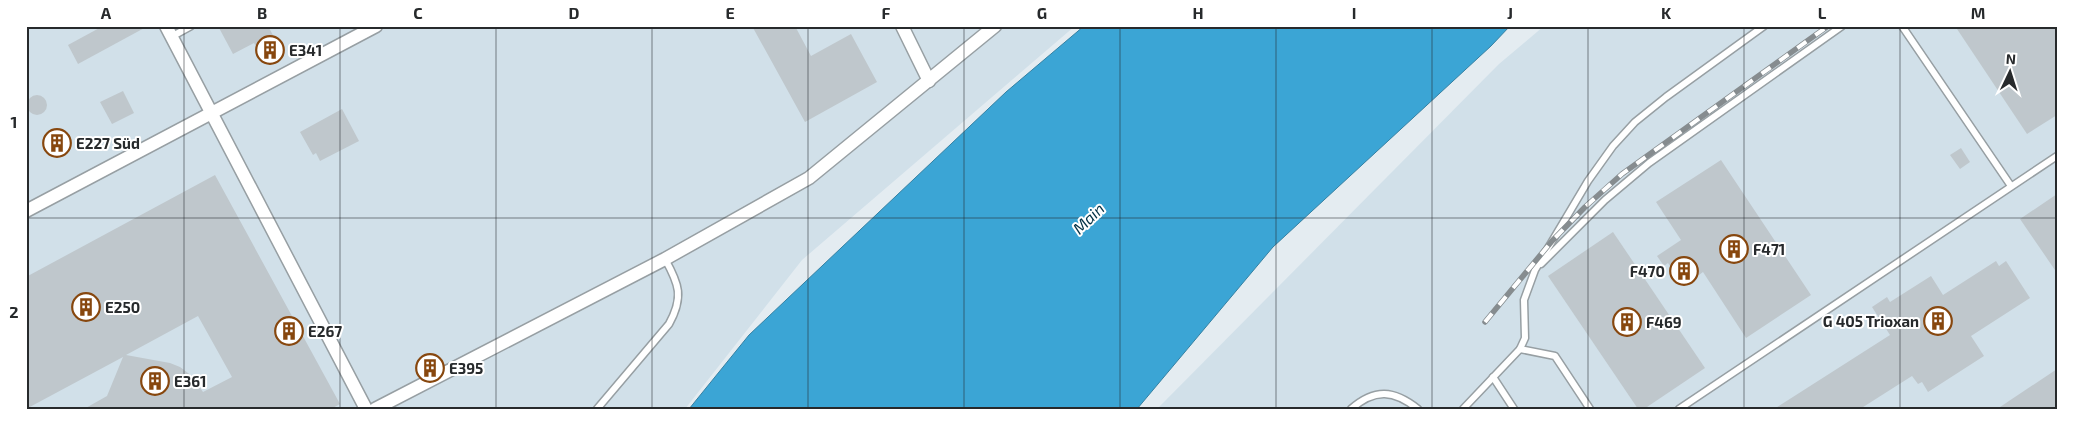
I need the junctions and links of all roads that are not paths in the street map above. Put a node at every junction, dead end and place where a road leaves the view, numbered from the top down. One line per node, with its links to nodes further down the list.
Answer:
1 (190, 26): 8 (lane)
2 (376, 26): 10 (street)
3 (902, 26): 9 (street)
4 (995, 26): 9 (street)
5 (1764, 26): 15 (lane)
6 (1842, 26): 15 (lane)
7 (1902, 26): 12 (lane)
8 (168, 32): 10 (street)
9 (929, 81): 14 (street)
10 (210, 114): 13 (street); 18 (street)
11 (2057, 156): 12 (lane)
12 (2011, 186): 26 (lane)
13 (26, 210)
14 (665, 259): 19 (street); 20 (lane)
15 (1535, 270): 16 (lane)
16 (1520, 349): 17 (lane); 25 (lane)
17 (1494, 377): 23 (lane); 24 (lane)
18 (366, 409)
19 (375, 409)
20 (597, 409)
21 (1351, 409): 22 (lane)
22 (1418, 409)
23 (1463, 409)
24 (1514, 409)
25 (1590, 409)
26 (1679, 409)

